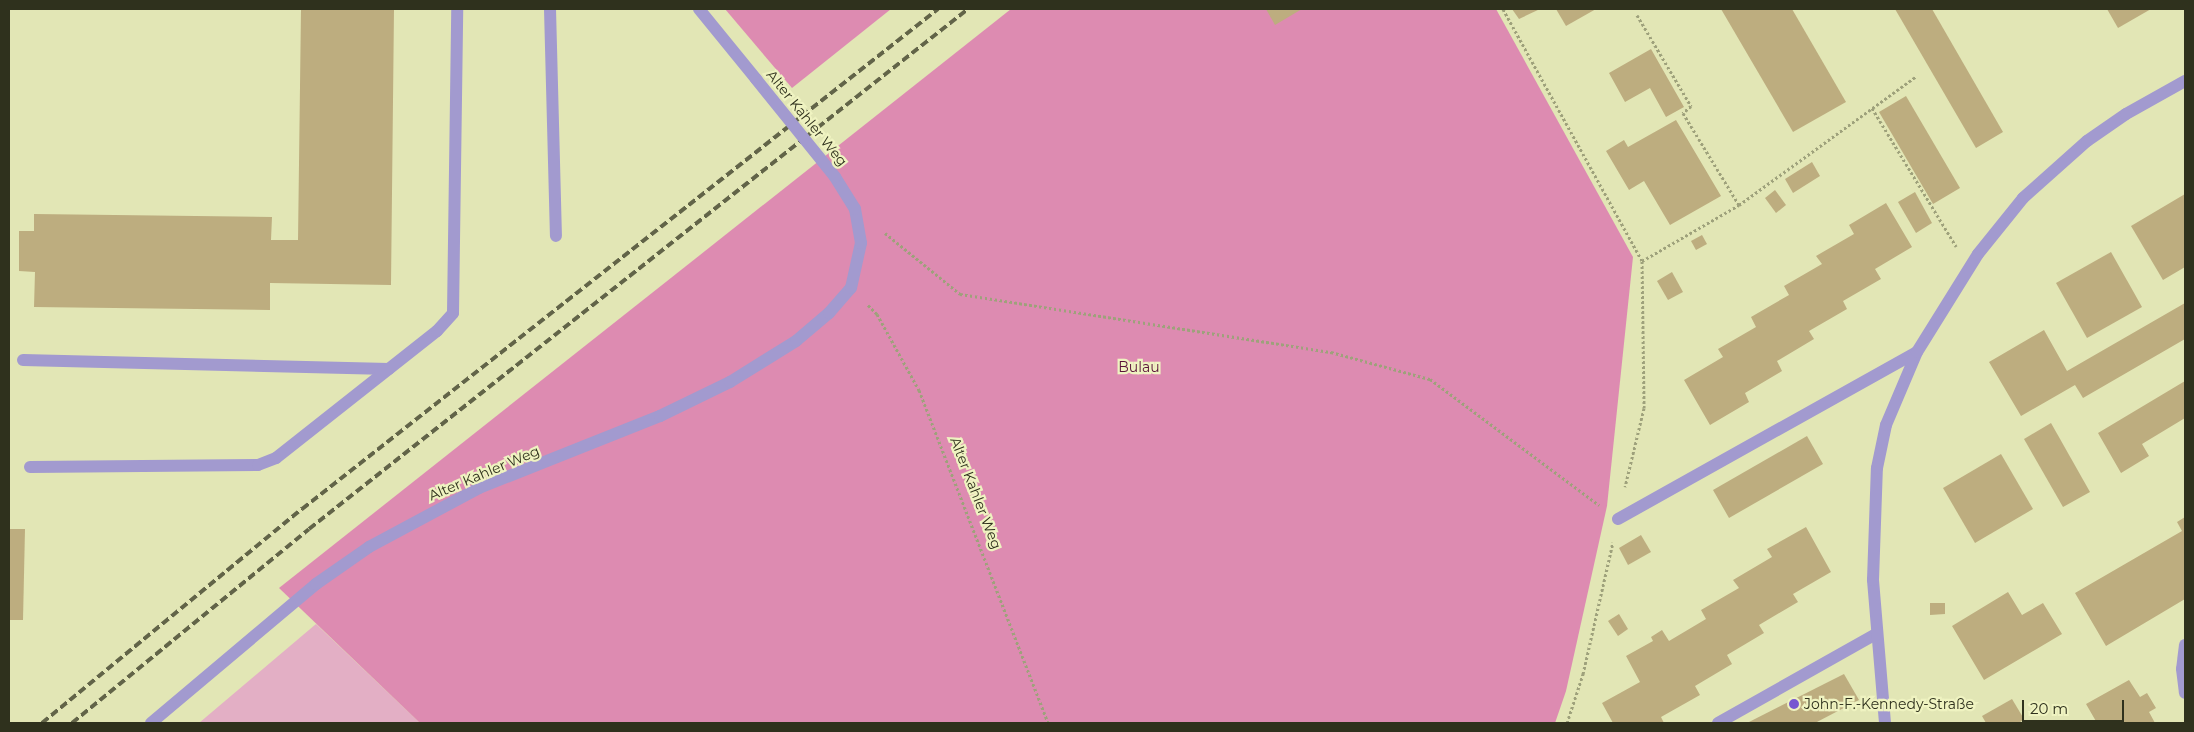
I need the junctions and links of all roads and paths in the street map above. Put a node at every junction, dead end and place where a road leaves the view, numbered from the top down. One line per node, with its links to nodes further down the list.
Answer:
1 (457, 9): 17 (street)
2 (550, 9): 11 (street)
3 (699, 9): 10 (street, Alter Kahler Weg, bridge)
4 (1503, 9): 12 (path)
5 (1638, 15): 9 (path)
6 (1914, 77): 8 (path)
7 (2185, 81): 13 (street)
8 (1872, 108): 9 (path); 13 (path)
9 (1739, 205): 12 (path)
10 (855, 209): 14 (street, Alter Kahler Weg); 19 (path)
11 (556, 236)
12 (1642, 261): 19 (path)
13 (1969, 268): 15 (street)
14 (851, 288): 23 (street, Alter Kahler Weg); 24 (path, Alter Kahler Weg)
15 (1917, 352): 19 (street); 20 (street)
16 (23, 360): 17 (street)
17 (389, 369): 18 (street)
18 (30, 467)
19 (1618, 519): 25 (path)
20 (1876, 634): 26 (street); 27 (street)
21 (2185, 645): 22 (street)
22 (2185, 693)
23 (151, 723)
24 (1048, 723)
25 (1567, 723)
26 (1718, 723)
27 (1885, 723)

